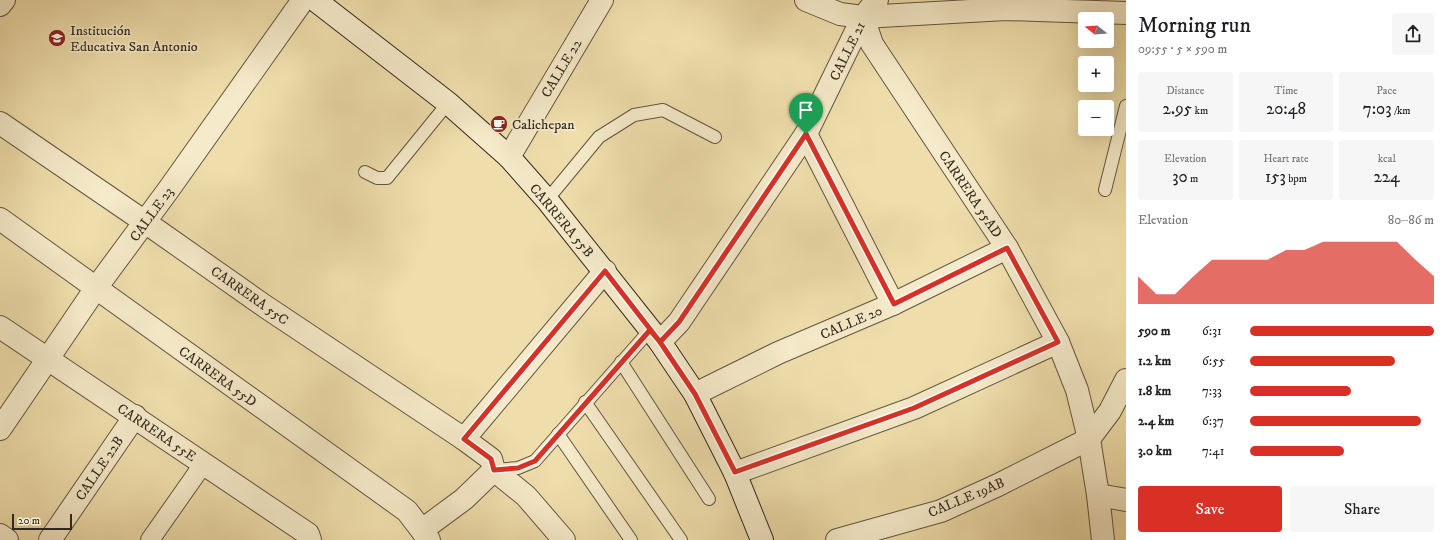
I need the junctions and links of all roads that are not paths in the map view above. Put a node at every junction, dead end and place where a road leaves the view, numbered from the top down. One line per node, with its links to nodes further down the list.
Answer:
1 (4, 0): 7 (street)
2 (303, 0): 20 (street, CALLE 23)
3 (315, 0): 10 (street, CARRERA 55B)
4 (602, 0): 15 (street, CALLE 22)
5 (806, 0): 9 (street)
6 (877, 0): 9 (street, CALLE 21)
7 (0, 5)
8 (1126, 13): 9 (street)
9 (864, 17): 13 (street, CALLE 21); 21 (street, CARRERA 55AD)
10 (448, 103): 15 (street, CARRERA 55B); 16 (lane)
11 (1126, 106): 17 (lane)
12 (0, 123): 20 (street, CARRERA 55C)
13 (806, 134): 24 (street); 26 (street, CALLE 21)
14 (715, 137): 18 (lane)
15 (509, 157): 18 (street, CARRERA 55B)
16 (365, 172)
17 (1105, 190)
18 (547, 200): 22 (street, CARRERA 55B)
19 (0, 219): 23 (street, CARRERA 55D)
20 (145, 222): 23 (street, CALLE 23); 36 (street, CARRERA 55C)
21 (1007, 248): 24 (street, CALLE 20); 27 (street, CARRERA 55AD)
22 (605, 271): 26 (street, CARRERA 55B); 36 (street)
23 (96, 288): 28 (street, CALLE 23); 45 (street, CARRERA 55D)
24 (894, 304): 31 (street, CALLE 20)
25 (0, 327): 28 (street, CARRERA 55E)
26 (655, 336): 29 (lane); 31 (street, CARRERA 55B)
27 (1058, 342): 37 (street, CARRERA 55AD); 40 (street)
28 (48, 359): 33 (street, CARRERA 55E); 34 (street, CALLE 23)
29 (621, 362): 32 (lane); 42 (lane)
30 (1126, 380): 37 (street)
31 (695, 394): 40 (street, CARRERA 55B)
32 (585, 402): 35 (lane); 52 (lane)
33 (135, 416): 38 (street, CARRERA 55E); 47 (street, CALLE 22B)
34 (0, 429)
35 (558, 434): 39 (lane); 51 (lane)
36 (464, 439): 39 (street, CARRERA 55C)
37 (1089, 439): 41 (street, CARRERA 55AD); 54 (street, CALLE 19AB)
38 (204, 463): 48 (street); 49 (street, CARRERA 55E)
39 (494, 470): 45 (street); 50 (street, CARRERA 55C)
40 (735, 472): 53 (street, CARRERA 55B)
41 (1098, 495): 43 (street); 55 (street, CARRERA 55AD)
42 (708, 499)
43 (1126, 500)
44 (0, 535): 46 (street)
45 (425, 535)
46 (7, 540)
47 (50, 540)
48 (150, 540)
49 (310, 540)
50 (564, 540)
51 (631, 540)
52 (681, 540)
53 (762, 540)
54 (837, 540)
55 (1103, 540)

